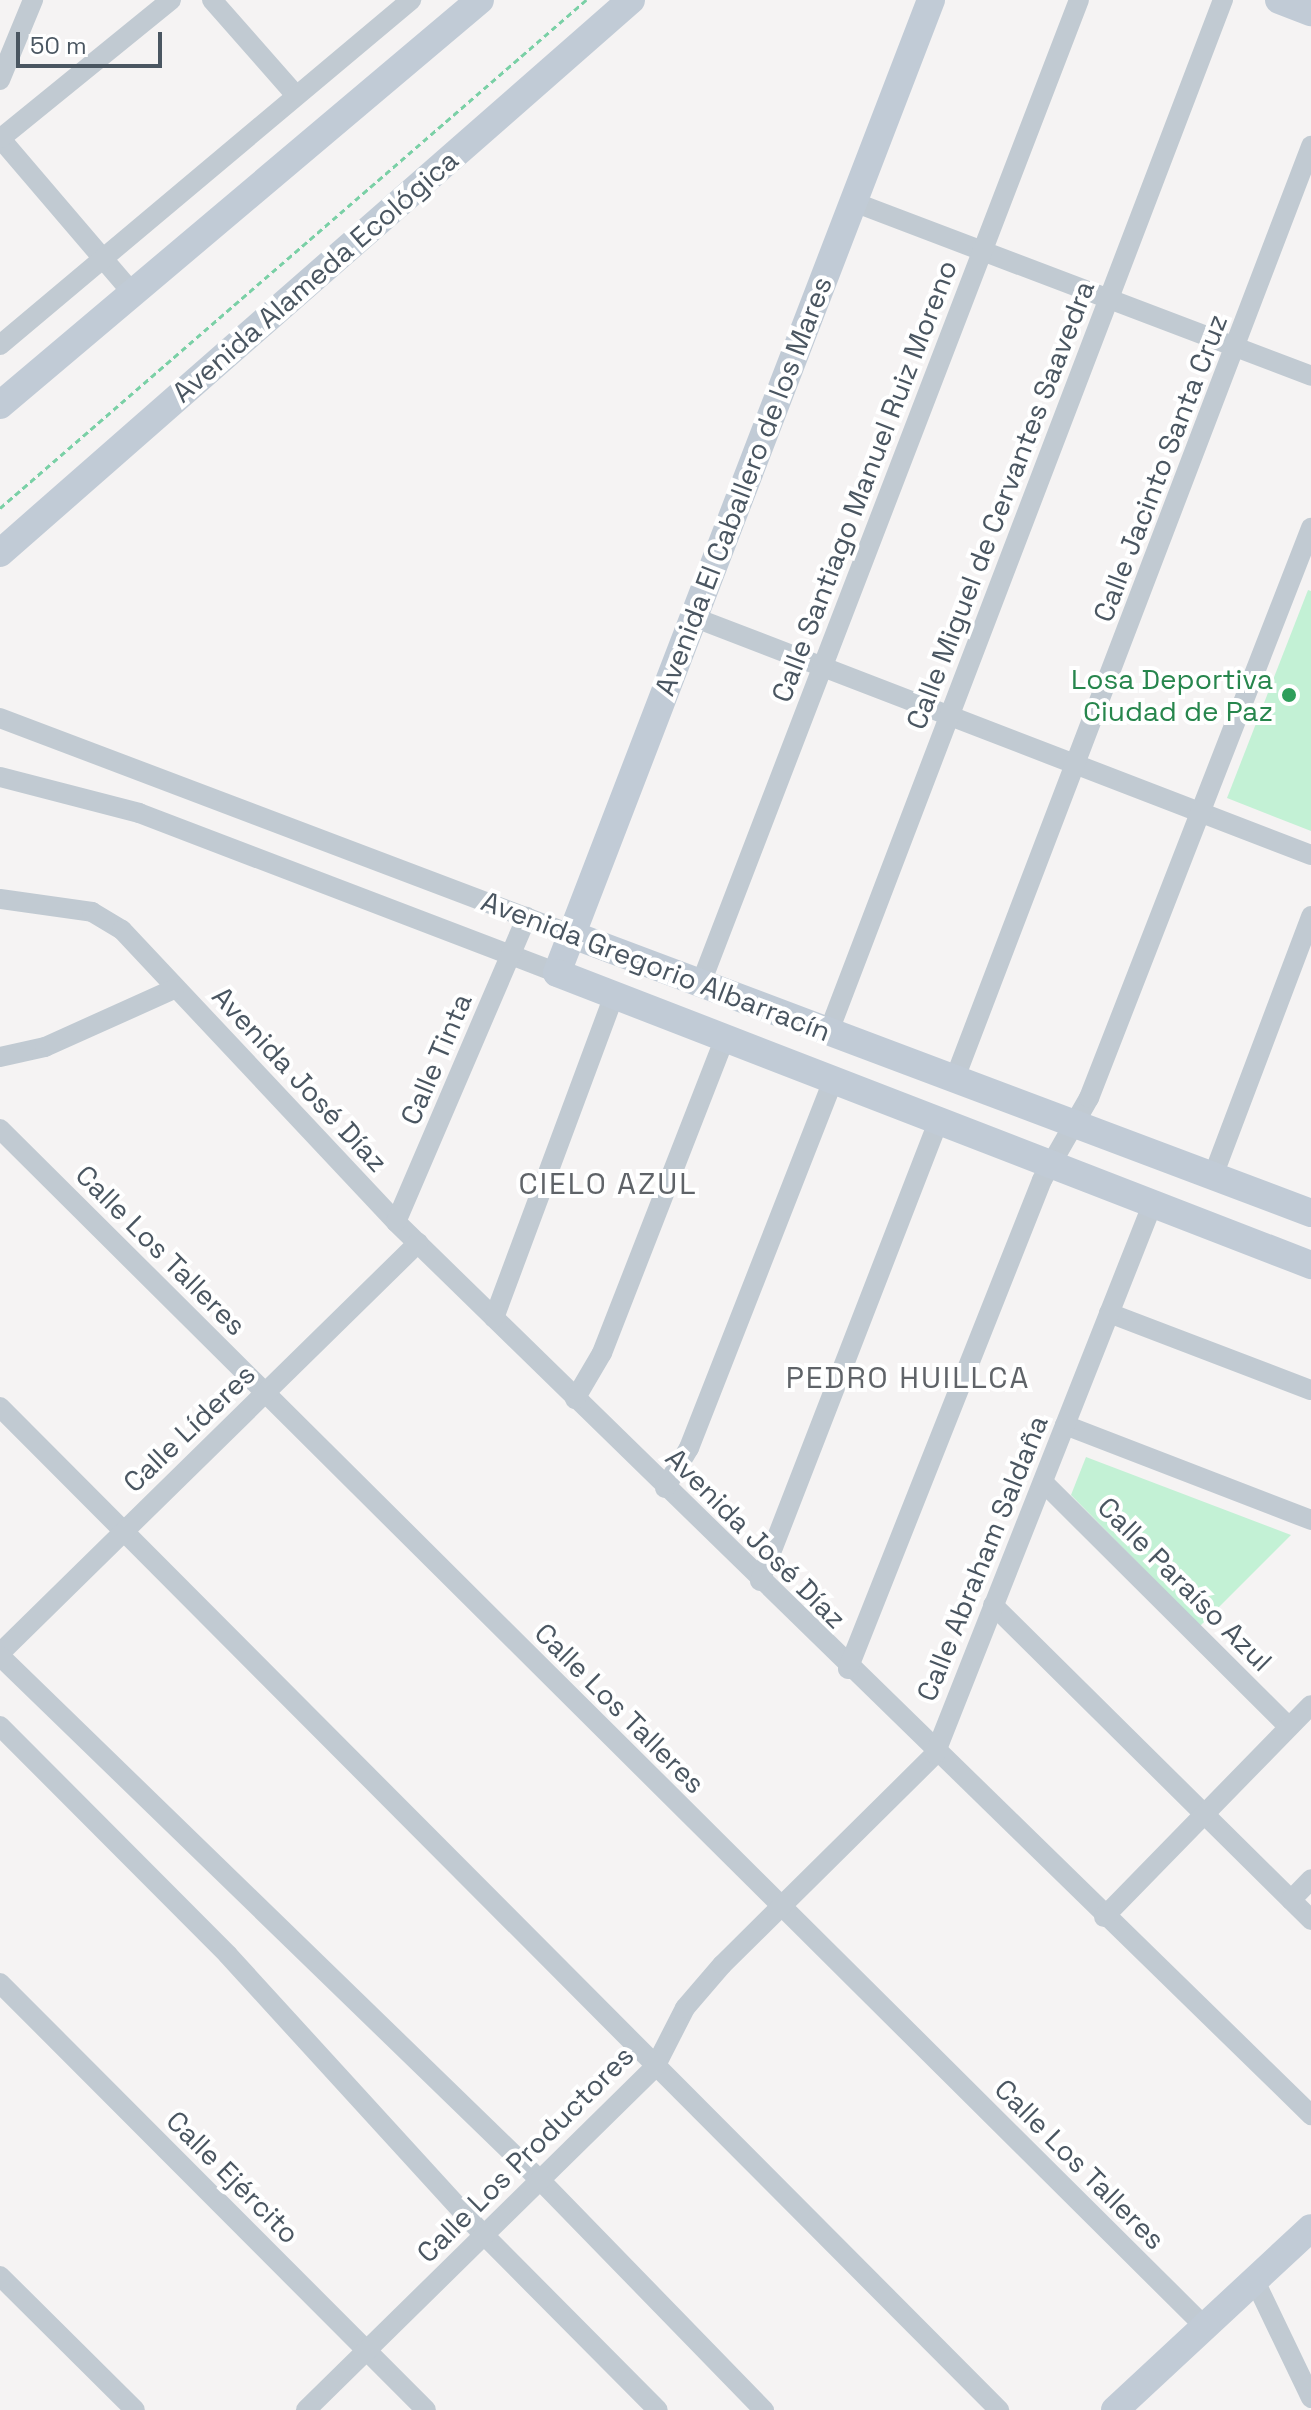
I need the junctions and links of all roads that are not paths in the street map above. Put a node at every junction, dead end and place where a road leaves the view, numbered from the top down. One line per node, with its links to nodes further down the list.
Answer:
1 (33, 0): 12 (street)
2 (171, 0): 14 (street)
3 (212, 0): 13 (street)
4 (411, 0): 13 (street)
5 (480, 0): 19 (street)
6 (631, 0): 26 (street, Avenida Alameda Ecológica)
7 (931, 0): 16 (street, Avenida El Caballero de los Mares)
8 (1079, 0): 17 (street, Calle Santiago Manuel Ruiz Moreno)
9 (1223, 0): 20 (street, Calle Miguel de Cervantes Saavedra)
10 (1279, 0): 11 (street)
11 (1311, 12)
12 (0, 80)
13 (295, 94): 18 (street)
14 (1, 138): 18 (street)
15 (1311, 146): 22 (street, Calle Jacinto Santa Cruz)
16 (851, 201): 17 (street); 27 (street, Avenida El Caballero de los Mares)
17 (984, 248): 20 (street); 28 (street, Calle Santiago Manuel Ruiz Moreno)
18 (102, 258): 19 (street); 21 (street)
19 (130, 290): 24 (street)
20 (1110, 296): 22 (street); 29 (street, Calle Miguel de Cervantes Saavedra)
21 (0, 345)
22 (1235, 347): 23 (street); 31 (street, Calle Jacinto Santa Cruz)
23 (1311, 376)
24 (0, 405)
25 (1311, 528): 35 (street)
26 (0, 553)
27 (693, 617): 28 (street); 40 (street, Avenida El Caballero de los Mares)
28 (823, 667): 29 (street); 43 (street, Calle Santiago Manuel Ruiz Moreno)
29 (949, 716): 31 (street); 46 (street, Calle Miguel de Cervantes Saavedra)
30 (0, 718): 32 (street, Avenida Gregorio Albarracín)
31 (1077, 766): 35 (street); 49 (street, Calle Jacinto Santa Cruz)
32 (150, 776): 34 (street); 39 (street, Avenida Gregorio Albarracín)
33 (0, 777): 34 (street, Avenida Gregorio Albarracín)
34 (139, 813): 41 (street, Avenida Gregorio Albarracín)
35 (1202, 813): 36 (street); 52 (street)
36 (1311, 855)
37 (0, 899): 44 (street, Avenida José Díaz)
38 (1311, 916): 55 (street)
39 (527, 917): 40 (street, Avenida Gregorio Albarracín); 41 (street, Calle Tinta)
40 (570, 934): 42 (street, Avenida El Caballero de los Mares); 43 (street, Avenida Gregorio Albarracín)
41 (511, 955): 42 (street, Avenida Gregorio Albarracín); 58 (street, Calle Tinta)
42 (557, 973): 45 (street, Avenida Gregorio Albarracín)
43 (701, 983): 46 (street, Avenida Gregorio Albarracín)
44 (174, 989): 48 (street); 58 (street, Avenida José Díaz)
45 (614, 995): 47 (street, Avenida Gregorio Albarracín); 62 (street)
46 (829, 1031): 49 (street, Avenida Gregorio Albarracín)
47 (725, 1038): 50 (street, Avenida Gregorio Albarracín); 65 (street)
48 (0, 1057)
49 (955, 1078): 52 (street, Avenida Gregorio Albarracín)
50 (833, 1080): 51 (street, Avenida Gregorio Albarracín); 69 (street)
51 (938, 1121): 54 (street, Avenida Gregorio Albarracín); 72 (street)
52 (1073, 1122): 54 (street); 55 (street, Avenida Gregorio Albarracín)
53 (0, 1129): 64 (street, Calle Los Talleres)
54 (1050, 1165): 56 (street, Avenida Gregorio Albarracín); 75 (street)
55 (1213, 1176): 57 (street, Avenida Gregorio Albarracín)
56 (1152, 1205): 60 (street, Avenida Gregorio Albarracín); 61 (street, Calle Abraham Saldaña)
57 (1311, 1213)
58 (396, 1222): 59 (street, Avenida José Díaz)
59 (418, 1243): 62 (street, Avenida José Díaz); 64 (street, Calle Líderes)
60 (1311, 1265)
61 (1109, 1313): 63 (street); 67 (street, Calle Abraham Saldaña)
62 (494, 1318): 65 (street, Avenida José Díaz)
63 (1311, 1390)
64 (266, 1392): 71 (street, Calle Líderes); 83 (street, Calle Los Talleres)
65 (575, 1399): 69 (street, Avenida José Díaz)
66 (0, 1407): 71 (street)
67 (1065, 1425): 68 (street, Calle Abraham Saldaña); 70 (street)
68 (1043, 1482): 73 (street, Calle Abraham Saldaña); 78 (street, Calle Paraíso Azul)
69 (665, 1488): 72 (street, Avenida José Díaz)
70 (1311, 1520)
71 (121, 1534): 74 (street, Calle Líderes); 87 (street)
72 (760, 1581): 75 (street, Avenida José Díaz)
73 (993, 1605): 79 (street, Calle Abraham Saldaña); 80 (street)
74 (0, 1654): 89 (street)
75 (848, 1669): 79 (street, Avenida José Díaz)
76 (1311, 1705): 78 (street)
77 (0, 1726): 91 (street)
78 (1289, 1727): 80 (street)
79 (935, 1754): 83 (street, Calle Los Productores); 84 (street, Avenida José Díaz)
80 (1205, 1814): 82 (street); 84 (street)
81 (1311, 1879): 82 (street)
82 (1291, 1900): 85 (street)
83 (778, 1906): 87 (street, Calle Los Productores); 94 (street, Calle Los Talleres)
84 (1104, 1917): 88 (street, Avenida José Díaz)
85 (1311, 1920)
86 (0, 1983): 95 (street, Calle Ejército)
87 (655, 2067): 89 (street, Calle Los Productores); 102 (street)
88 (1311, 2115)
89 (541, 2181): 91 (street, Calle Los Productores); 101 (street)
90 (1311, 2228): 93 (street)
91 (485, 2236): 95 (street, Calle Los Productores); 100 (street)
92 (0, 2276): 97 (street)
93 (1254, 2279): 94 (street); 96 (street)
94 (1202, 2324): 103 (street)
95 (367, 2351): 98 (street, Calle Los Productores); 99 (street, Calle Ejército)
96 (1311, 2398)
97 (135, 2410)
98 (306, 2410)
99 (426, 2410)
100 (658, 2410)
101 (764, 2410)
102 (999, 2410)
103 (1115, 2410)

